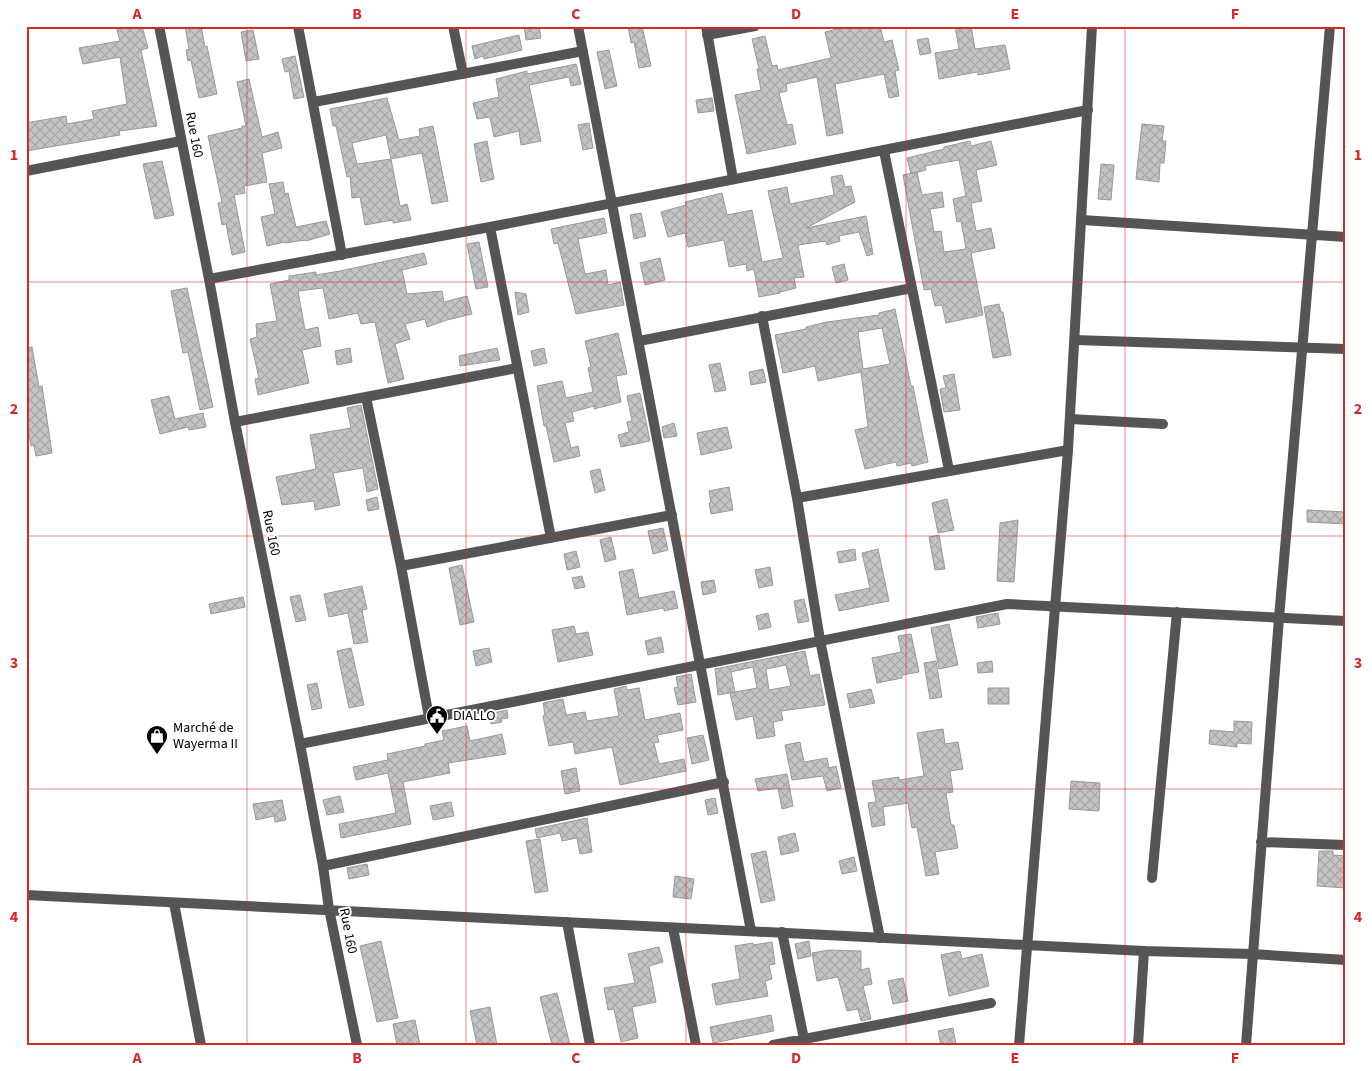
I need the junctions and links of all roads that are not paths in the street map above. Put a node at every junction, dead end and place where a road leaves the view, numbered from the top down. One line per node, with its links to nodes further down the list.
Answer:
1 (159, 26): 13 (street, Rue 160)
2 (298, 26): 11 (street)
3 (453, 26): 10 (street)
4 (578, 26): 9 (street)
5 (755, 26): 8 (street)
6 (1092, 26): 12 (street)
7 (1330, 26): 20 (street)
8 (707, 31): 16 (street)
9 (583, 51): 10 (street); 17 (street)
10 (463, 74): 11 (street)
11 (314, 102): 22 (street)
12 (1088, 110): 14 (street); 18 (street)
13 (182, 141): 15 (street); 23 (street, Rue 160)
14 (884, 151): 16 (street); 24 (street)
15 (26, 171)
16 (734, 179): 17 (street)
17 (611, 203): 19 (street); 27 (street)
18 (1082, 220): 20 (street); 26 (street)
19 (490, 227): 22 (street); 30 (street)
20 (1312, 235): 21 (street); 28 (street)
21 (1346, 237)
22 (342, 255): 23 (street)
23 (209, 279): 33 (street, Rue 160)
24 (912, 288): 25 (street); 36 (street)
25 (762, 316): 27 (street); 37 (street)
26 (1075, 340): 28 (street); 32 (street)
27 (639, 341): 38 (street)
28 (1303, 348): 29 (street); 43 (street)
29 (1346, 349)
30 (517, 368): 31 (street); 39 (street)
31 (366, 397): 33 (street); 40 (street)
32 (1070, 419): 34 (street); 35 (street)
33 (235, 422): 48 (street, Rue 160)
34 (1163, 424)
35 (1068, 450): 36 (street); 41 (street)
36 (949, 470): 37 (street)
37 (797, 498): 45 (street)
38 (672, 515): 39 (street); 46 (street)
39 (551, 538): 40 (street)
40 (401, 566): 47 (street)
41 (1056, 607): 42 (street); 45 (street); 62 (street)
42 (1178, 612): 43 (street); 53 (street)
43 (1279, 618): 44 (street); 50 (street)
44 (1346, 621)
45 (820, 640): 46 (street); 61 (street)
46 (700, 665): 47 (street); 49 (street)
47 (429, 717): 48 (street)
48 (300, 744): 52 (street, Rue 160)
49 (724, 782): 52 (street); 59 (street)
50 (1261, 842): 51 (street); 64 (street)
51 (1346, 845)
52 (323, 866): 56 (street, Rue 160)
53 (1152, 878)
54 (26, 895): 55 (street)
55 (174, 903): 56 (street); 68 (street)
56 (329, 909): 57 (street); 69 (street, Rue 160)
57 (567, 922): 58 (street); 70 (street)
58 (673, 928): 59 (street); 71 (street)
59 (751, 931): 60 (street)
60 (782, 932): 61 (street); 67 (street)
61 (880, 938): 62 (street)
62 (1026, 945): 63 (street); 73 (street)
63 (1144, 951): 64 (street); 74 (street)
64 (1252, 954): 65 (street); 75 (street)
65 (1346, 960)
66 (991, 1003): 67 (street)
67 (804, 1039): 72 (street)
68 (201, 1045)
69 (357, 1045)
70 (590, 1045)
71 (696, 1045)
72 (773, 1045)
73 (1019, 1045)
74 (1138, 1045)
75 (1246, 1045)

